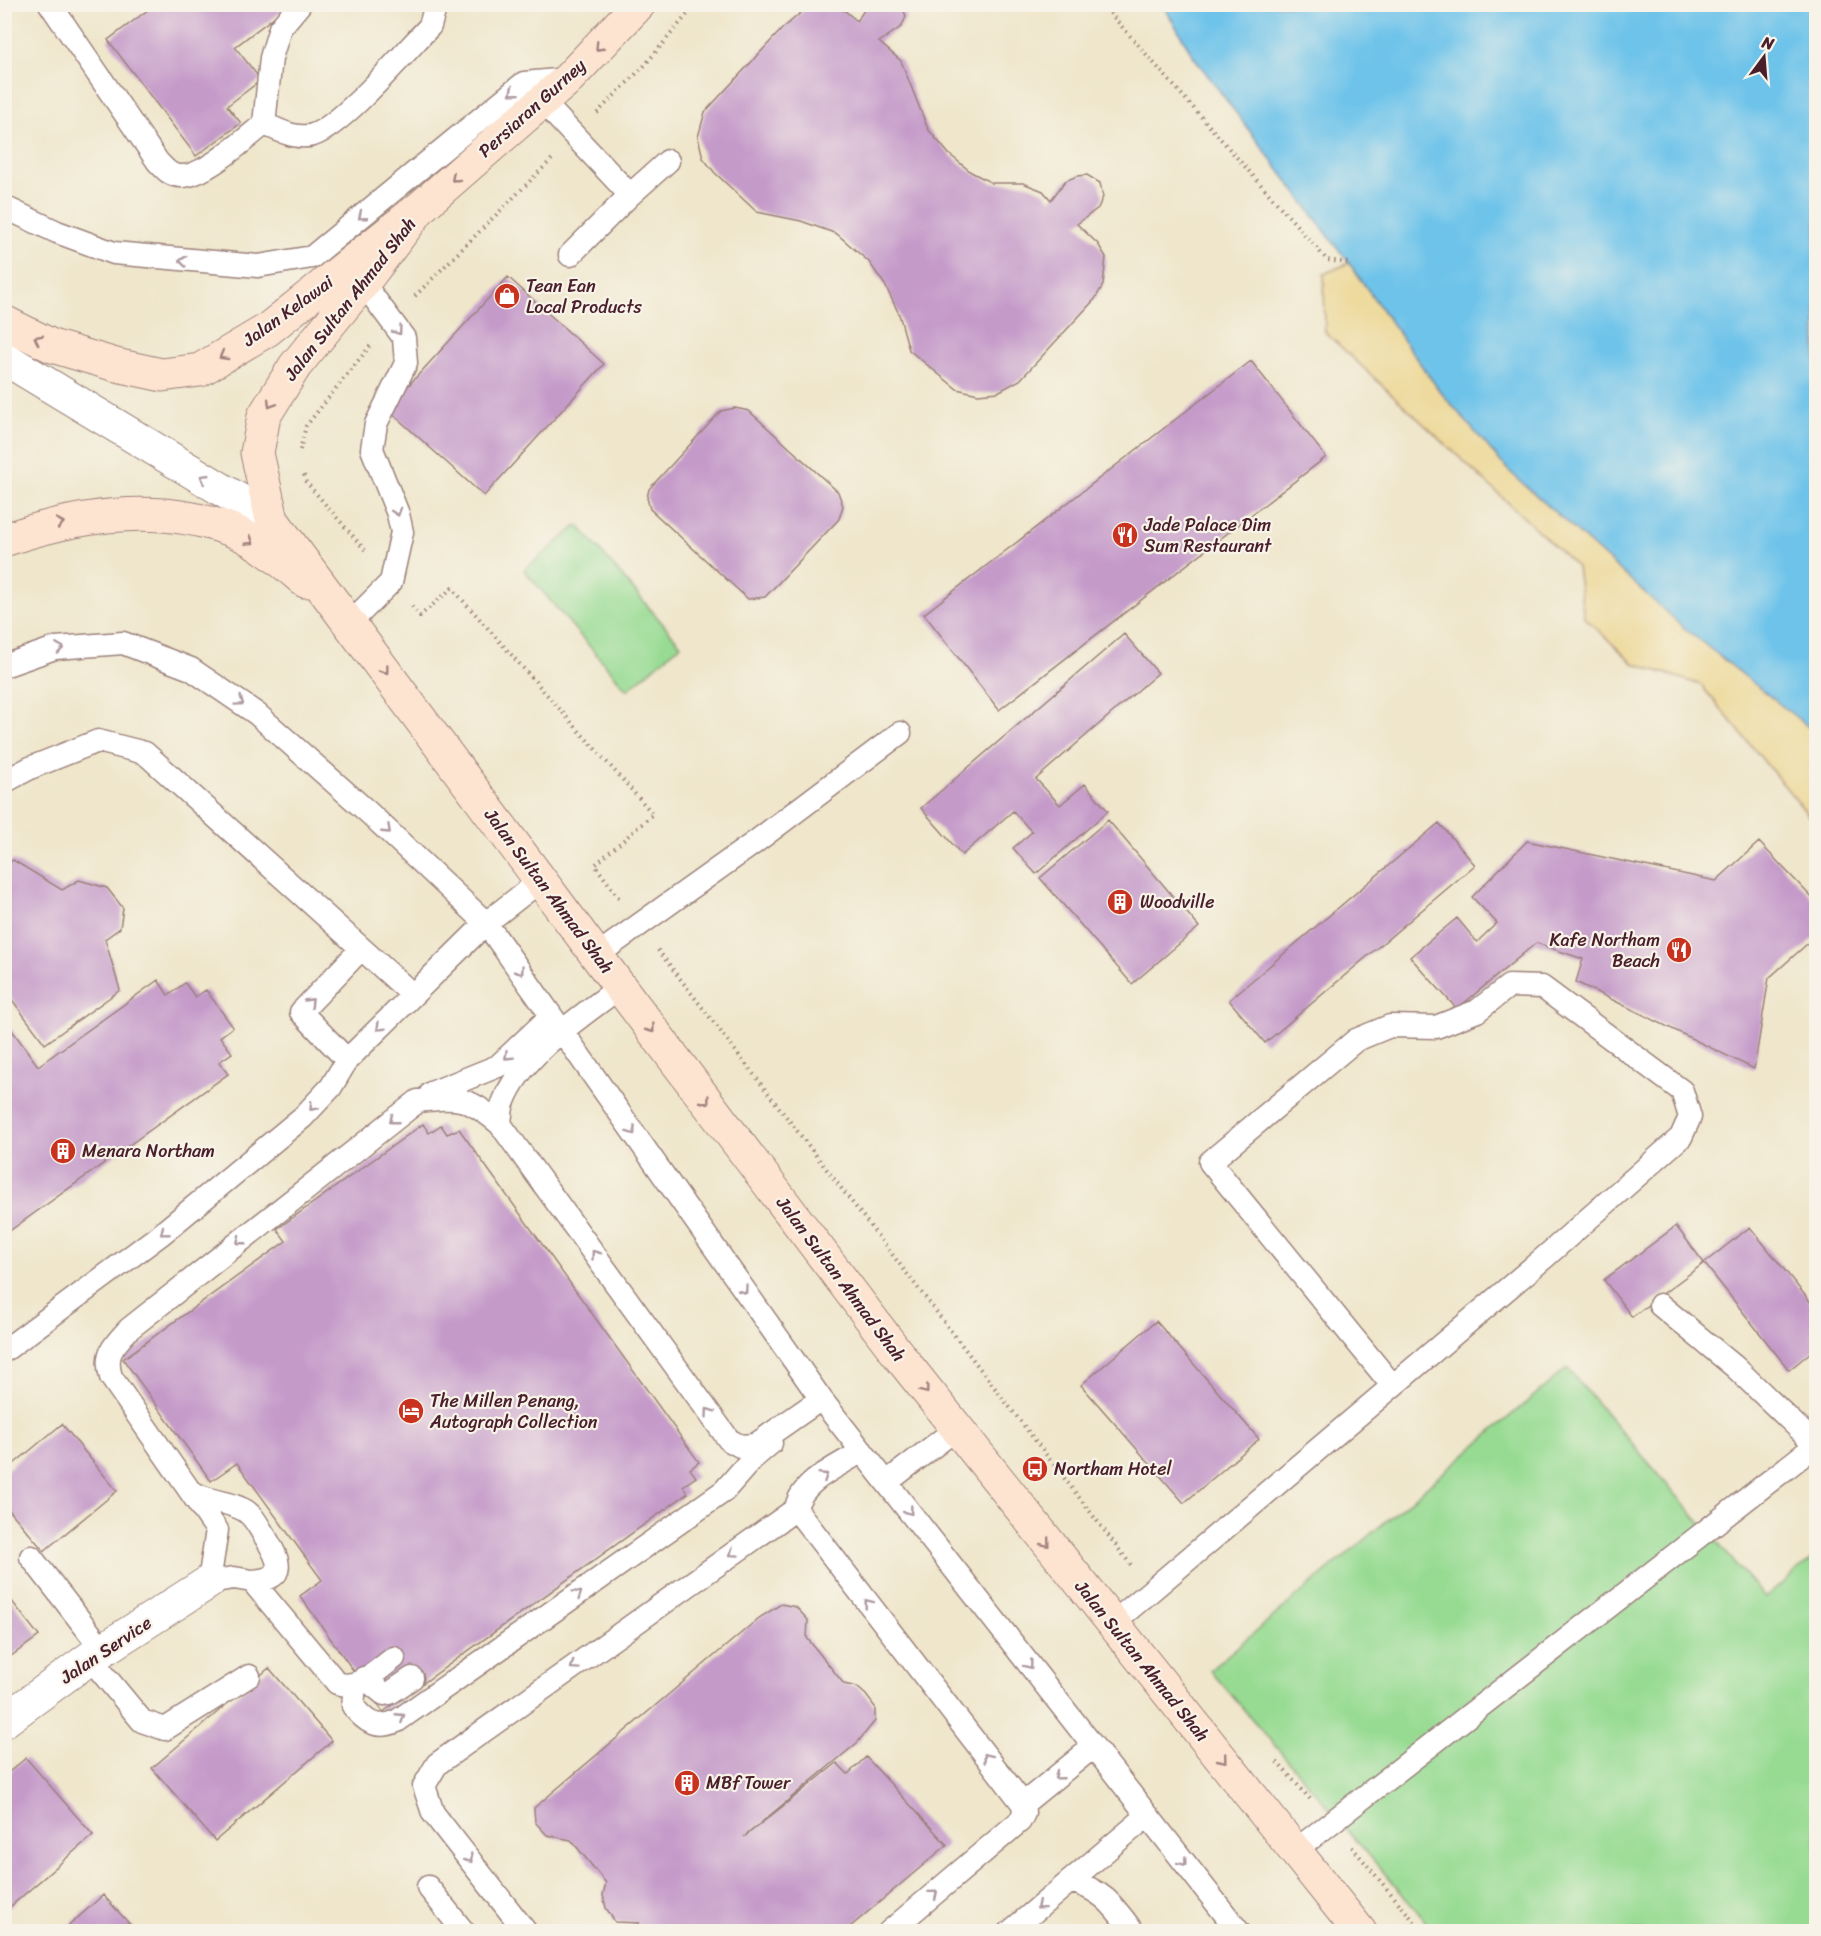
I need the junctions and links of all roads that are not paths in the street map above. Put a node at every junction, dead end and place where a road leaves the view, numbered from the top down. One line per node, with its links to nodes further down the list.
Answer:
1 (50, 4): 7 (lane)
2 (300, 4): 7 (lane)
3 (434, 4): 7 (lane)
4 (639, 4): 5 (main road, Persiaran Gurney, one-way to 5)
5 (568, 79): 6 (main road, Persiaran Gurney); 10 (lane, one-way to 10)
6 (542, 101): 9 (lane); 11 (main road, Persiaran Gurney, one-way to 11)
7 (264, 124)
8 (668, 160): 9 (lane)
9 (630, 195): 12 (lane)
10 (4, 207)
11 (421, 207): 13 (main road, Jalan Sultan Ahmad Shah); 14 (main road, Jalan Kelawai, one-way to 14)
12 (570, 255)
13 (363, 284): 16 (main road, Jalan Sultan Ahmad Shah, one-way to 16); 18 (lane, one-way to 18)
14 (4, 322)
15 (4, 358): 16 (street, one-way to 15)
16 (272, 520): 18 (main road, Jalan Sultan Ahmad Shah)
17 (4, 540): 18 (main road, Jalan Sultan Ahmad Shah, one-way to 18)
18 (346, 618): 22 (main road, Jalan Sultan Ahmad Shah, one-way to 22)
19 (4, 666): 23 (lane, one-way to 23)
20 (900, 733): 25 (lane)
21 (4, 782): 24 (lane)
22 (541, 880): 23 (lane); 25 (main road, Jalan Sultan Ahmad Shah)
23 (486, 923): 27 (lane); 28 (lane, one-way to 28)
24 (361, 949): 27 (lane); 29 (lane, one-way to 24)
25 (597, 955): 26 (main road, Jalan Sultan Ahmad Shah)
26 (620, 987): 28 (lane); 36 (main road, Jalan Sultan Ahmad Shah, one-way to 36)
27 (413, 995): 29 (lane, one-way to 29)
28 (557, 1024): 30 (lane, one-way to 30); 31 (lane); 35 (lane, one-way to 35)
29 (347, 1060): 33 (lane, one-way to 33)
30 (418, 1101): 31 (lane); 42 (lane, one-way to 42)
31 (500, 1124): 37 (lane, one-way to 31)
32 (1660, 1305): 38 (lane)
33 (4, 1351)
34 (1392, 1385): 34 (lane); 51 (lane)
35 (823, 1402): 37 (lane); 39 (lane); 41 (lane)
36 (956, 1429): 40 (lane); 51 (main road, Jalan Sultan Ahmad Shah, one-way to 51)
37 (729, 1440): 41 (lane)
38 (1816, 1445): 61 (lane)
39 (862, 1451): 40 (lane); 43 (lane, one-way to 39)
40 (887, 1482): 58 (lane, one-way to 58)
41 (728, 1487): 56 (lane, one-way to 41)
42 (194, 1493): 44 (lane); 45 (lane)
43 (796, 1509): 59 (lane, one-way to 43); 67 (lane, one-way to 67)
44 (248, 1513): 45 (lane); 47 (lane)
45 (217, 1530): 49 (lane)
46 (31, 1557): 52 (lane)
47 (279, 1569): 48 (lane); 50 (lane)
48 (252, 1581): 49 (lane); 50 (lane)
49 (209, 1582): 52 (street, Jalan Service)
50 (270, 1602): 56 (lane)
51 (1113, 1623): 61 (main road, Jalan Sultan Ahmad Shah, one-way to 61)
52 (97, 1654): 54 (lane); 57 (street, Jalan Service)
53 (394, 1658): 56 (lane)
54 (249, 1676)
55 (412, 1678): 56 (lane)
56 (360, 1682)
57 (4, 1721)
58 (1093, 1747): 59 (lane, one-way to 59); 60 (lane)
59 (1023, 1804): 68 (lane, one-way to 59)
60 (1147, 1816): 62 (lane); 71 (lane, one-way to 71)
61 (1296, 1850): 72 (main road, Jalan Sultan Ahmad Shah)
62 (1105, 1851): 63 (lane); 65 (lane)
63 (1070, 1881): 65 (lane); 69 (lane, one-way to 69)
64 (428, 1887): 66 (lane)
65 (1105, 1896): 70 (lane)
66 (464, 1932)
67 (526, 1932)
68 (889, 1932)
69 (1010, 1932)
70 (1133, 1932)
71 (1239, 1932)
72 (1360, 1932)

